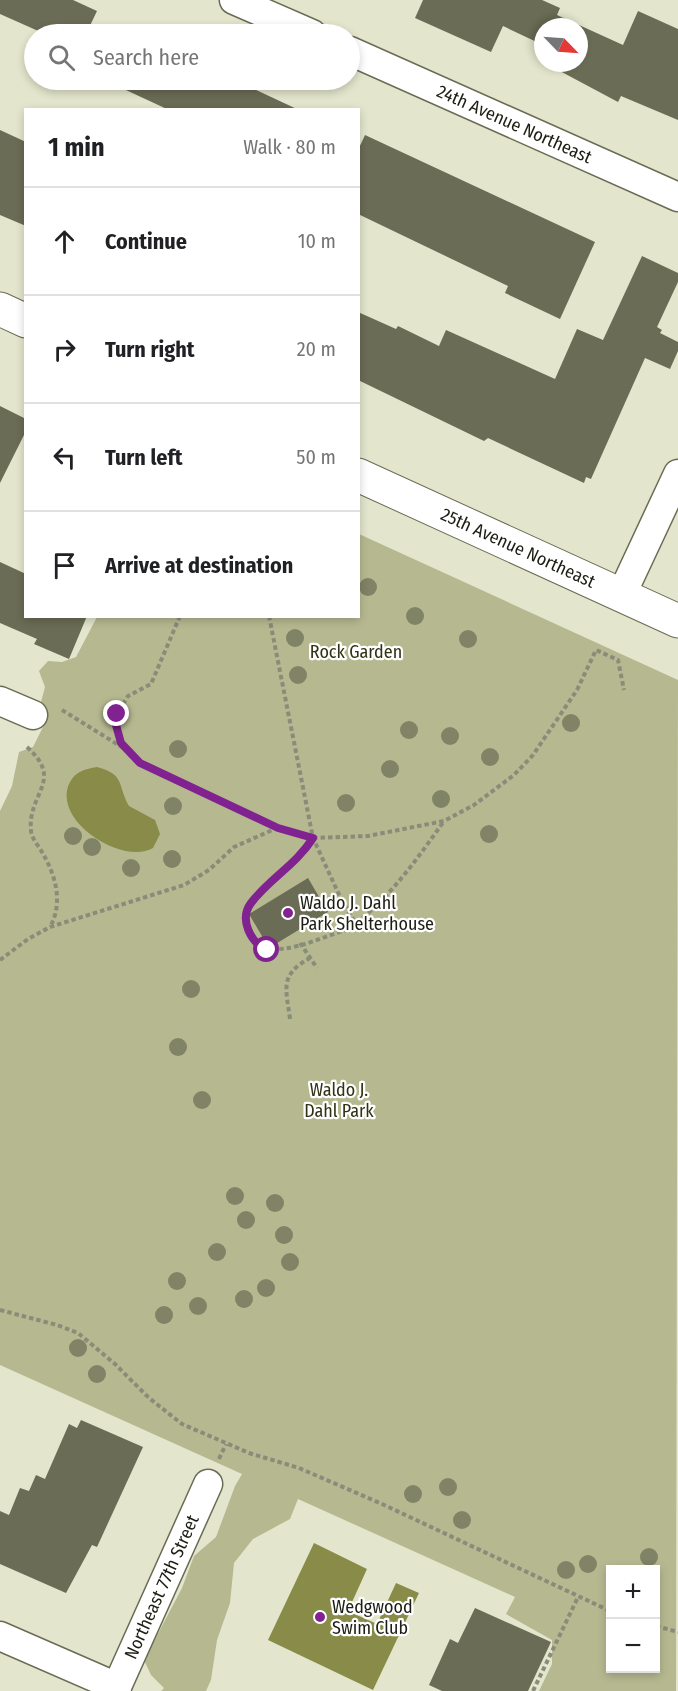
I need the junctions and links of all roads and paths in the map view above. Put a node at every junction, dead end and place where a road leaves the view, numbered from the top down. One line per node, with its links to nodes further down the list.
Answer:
1 (234, 0): 2 (street)
2 (289, 24)
3 (360, 55): 4 (street, 24th Avenue Northeast)
4 (678, 197)
5 (0, 309): 6 (main road)
6 (24, 320)
7 (678, 474): 9 (street)
8 (360, 476): 9 (main road, 25th Avenue Northeast)
9 (621, 596): 12 (main road, 25th Avenue Northeast)
10 (179, 618): 17 (path)
11 (269, 618): 20 (path)
12 (678, 621)
13 (624, 690): 18 (path)
14 (0, 701): 15 (street)
15 (46, 712): 17 (path)
16 (27, 747): 22 (path)
17 (125, 749): 19 (path)
18 (444, 821): 20 (path); 21 (path)
19 (278, 828): 20 (path); 22 (path)
20 (313, 838): 21 (path); 23 (path)
21 (356, 924): 23 (path)
22 (50, 927): 25 (path)
23 (300, 943): 24 (path)
24 (310, 958): 26 (path); 27 (path)
25 (0, 960)
26 (316, 968)
27 (290, 1019)
28 (0, 1310): 30 (path)
29 (208, 1484): 35 (street, Northeast 77th Street)
30 (578, 1597): 31 (path); 36 (path)
31 (606, 1609)
32 (660, 1627): 33 (path)
33 (678, 1632)
34 (0, 1636): 35 (street)
35 (116, 1689)
36 (533, 1691)

